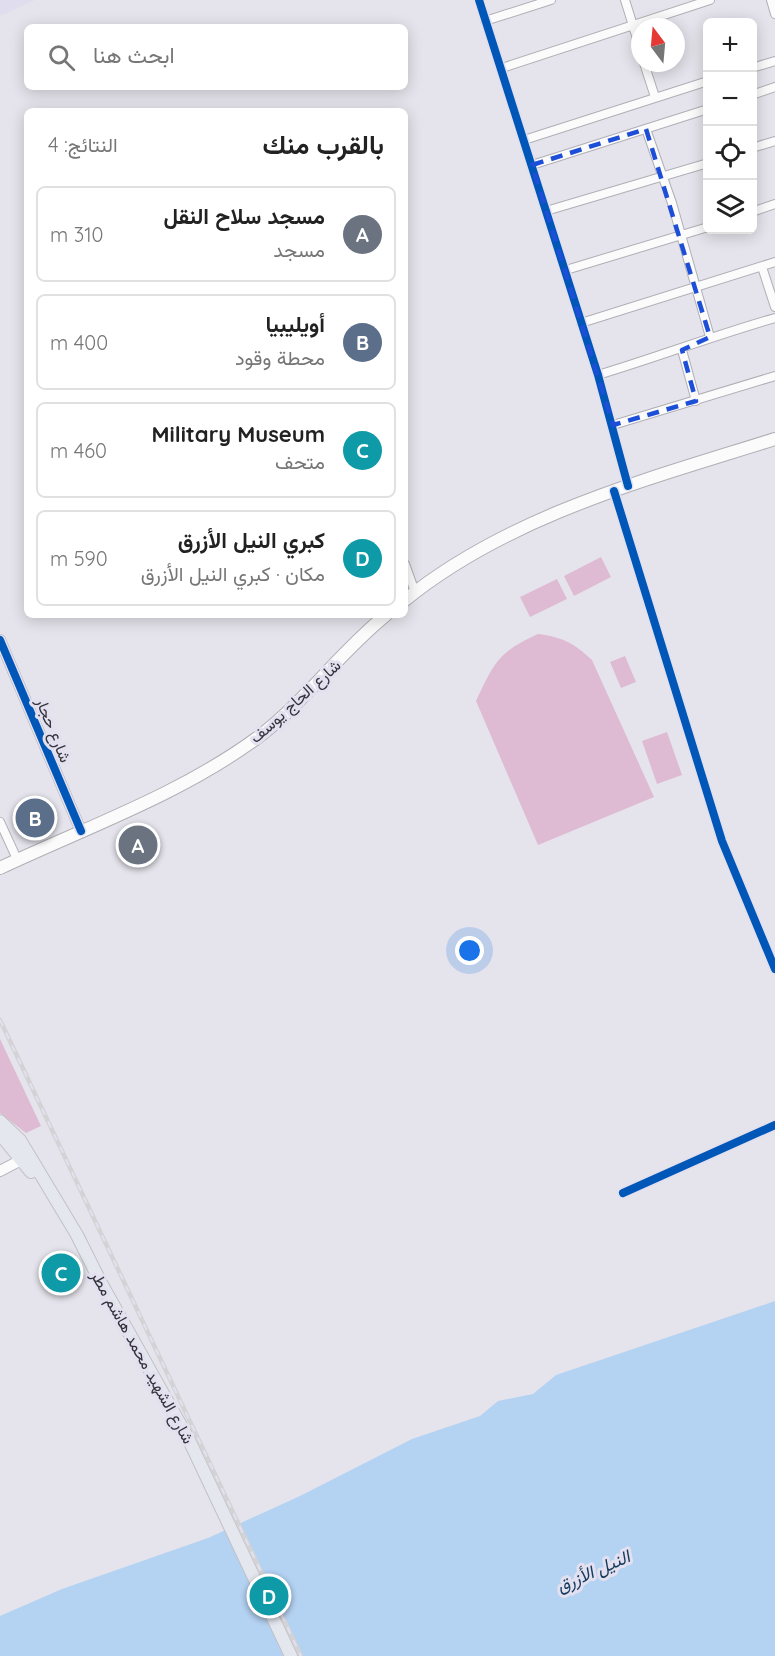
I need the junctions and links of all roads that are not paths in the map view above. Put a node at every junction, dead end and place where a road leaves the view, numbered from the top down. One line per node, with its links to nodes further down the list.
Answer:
1 (479, 0): 9 (street)
2 (551, 0): 9 (street)
3 (625, 0): 8 (street)
4 (710, 0): 7 (street)
5 (771, 0): 6 (street)
6 (775, 14)
7 (655, 18)
8 (631, 19)
9 (485, 21): 13 (street)
10 (631, 26): 13 (street)
11 (775, 61): 12 (street)
12 (757, 67)
13 (502, 68): 21 (street)
14 (647, 72): 18 (street)
15 (703, 83): 18 (street)
16 (775, 87): 17 (street)
17 (757, 94)
18 (655, 97): 21 (street)
19 (703, 111): 20 (street)
20 (646, 129): 24 (street); 26 (street)
21 (524, 140): 24 (street)
22 (775, 141): 23 (street)
23 (757, 147)
24 (532, 165): 28 (street)
25 (703, 165): 26 (street)
26 (663, 177): 28 (street); 31 (street)
27 (775, 204): 29 (street)
28 (546, 211): 34 (street)
29 (757, 211)
30 (703, 229): 31 (street)
31 (681, 236): 34 (street); 35 (street)
32 (775, 262): 33 (street)
33 (762, 267): 35 (street); 36 (street)
34 (566, 270): 38 (street)
35 (697, 288): 38 (street); 39 (street)
36 (775, 307)
37 (775, 318): 39 (street)
38 (581, 323): 41 (street)
39 (710, 337): 40 (street)
40 (682, 350): 41 (street); 43 (street)
41 (598, 375): 44 (street)
42 (775, 376): 43 (street)
43 (696, 401): 44 (street)
44 (613, 425): 46 (street)
45 (775, 439): 46 (main road)
46 (628, 486): 47 (main road)
47 (614, 491): 49 (main road); 57 (street)
48 (408, 572): 49 (street)
49 (415, 591): 50 (main road)
50 (408, 597)
51 (383, 618): 54 (main road, شارع الحاج يوسف)
52 (0, 640): 54 (street, شارع حجار)
53 (0, 822): 55 (street)
54 (81, 831): 55 (main road, شارع الحاج يوسف)
55 (17, 860): 56 (main road, شارع الحاج يوسف)
56 (0, 868)
57 (775, 969)
58 (0, 1121): 64 (main road, شارع الشهيد محمد هاشم مطر)
59 (775, 1125): 63 (street)
60 (0, 1134): 61 (main road, شارع الشهيد محمد هاشم مطر)
61 (23, 1160): 62 (street); 64 (main road, شارع الشهيد محمد هاشم مطر)
62 (0, 1171)
63 (623, 1193)
64 (203, 1475): 65 (main road); 66 (main road)
65 (285, 1656)
66 (291, 1656)

